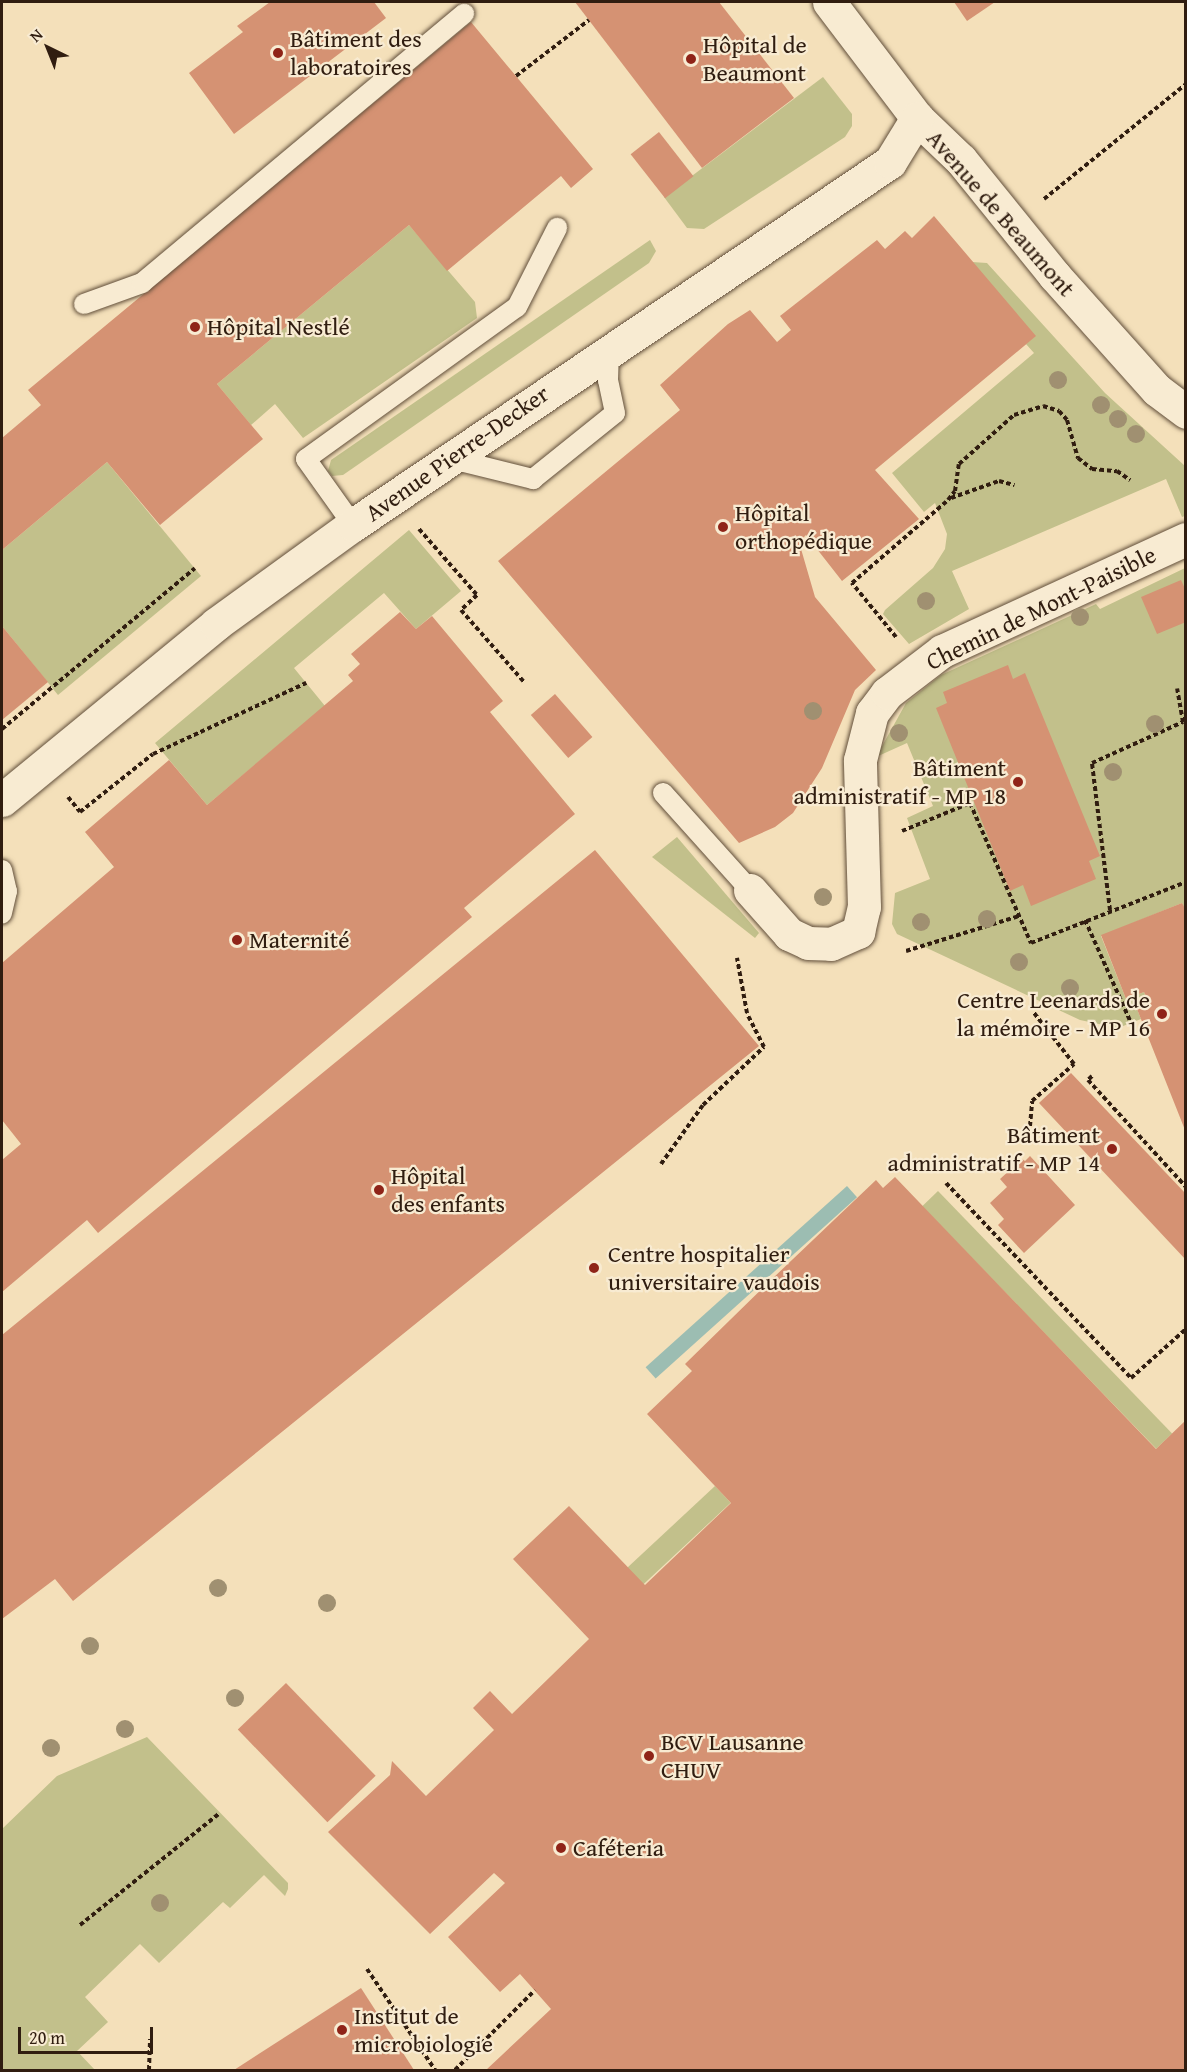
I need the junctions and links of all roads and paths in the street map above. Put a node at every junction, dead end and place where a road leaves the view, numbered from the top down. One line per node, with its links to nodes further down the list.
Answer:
1 (830, 2): 6 (street, Avenue de Beaumont)
2 (464, 14): 9 (lane)
3 (588, 20): 4 (path)
4 (516, 76)
5 (1185, 84): 7 (path)
6 (917, 117): 10 (street, Avenue Pierre-Decker); 11 (street, Avenue de Beaumont)
7 (1041, 201)
8 (557, 228): 16 (lane)
9 (84, 304)
10 (609, 348): 12 (street, Avenue Pierre-Decker); 12 (lane)
11 (1185, 412)
12 (448, 458): 16 (street, Avenue Pierre-Decker)
13 (1130, 480): 15 (path)
14 (1014, 485): 15 (path)
15 (948, 500): 20 (path)
16 (353, 525): 27 (street, Avenue Pierre-Decker)
17 (415, 526): 22 (path)
18 (1185, 538): 28 (street, Chemin de Mont-Paisible)
19 (195, 568): 24 (path)
20 (901, 643)
21 (306, 683): 26 (path)
22 (525, 683)
23 (1177, 689): 32 (path)
24 (2, 729)
25 (663, 793): 31 (lane)
26 (67, 796)
27 (2, 800)
28 (865, 846): 31 (street, Chemin de Mont-Paisible); 34 (path)
29 (2, 870): 33 (lane)
30 (1185, 882): 32 (path)
31 (750, 890)
32 (1110, 910): 35 (path)
33 (2, 914)
34 (1019, 915): 35 (path); 36 (path)
35 (1085, 920): 39 (path)
36 (906, 951)
37 (737, 958): 42 (path)
38 (1034, 1013): 41 (path)
39 (1131, 1023)
40 (1092, 1076): 44 (path)
41 (1030, 1126)
42 (662, 1164)
43 (946, 1183): 45 (path)
44 (1185, 1187)
45 (1185, 1329)
46 (220, 1813): 47 (path)
47 (80, 1925)
48 (367, 1969): 52 (path)
49 (535, 1990): 53 (path)
50 (150, 2039): 51 (path)
51 (149, 2070)
52 (435, 2070)
53 (455, 2070)

